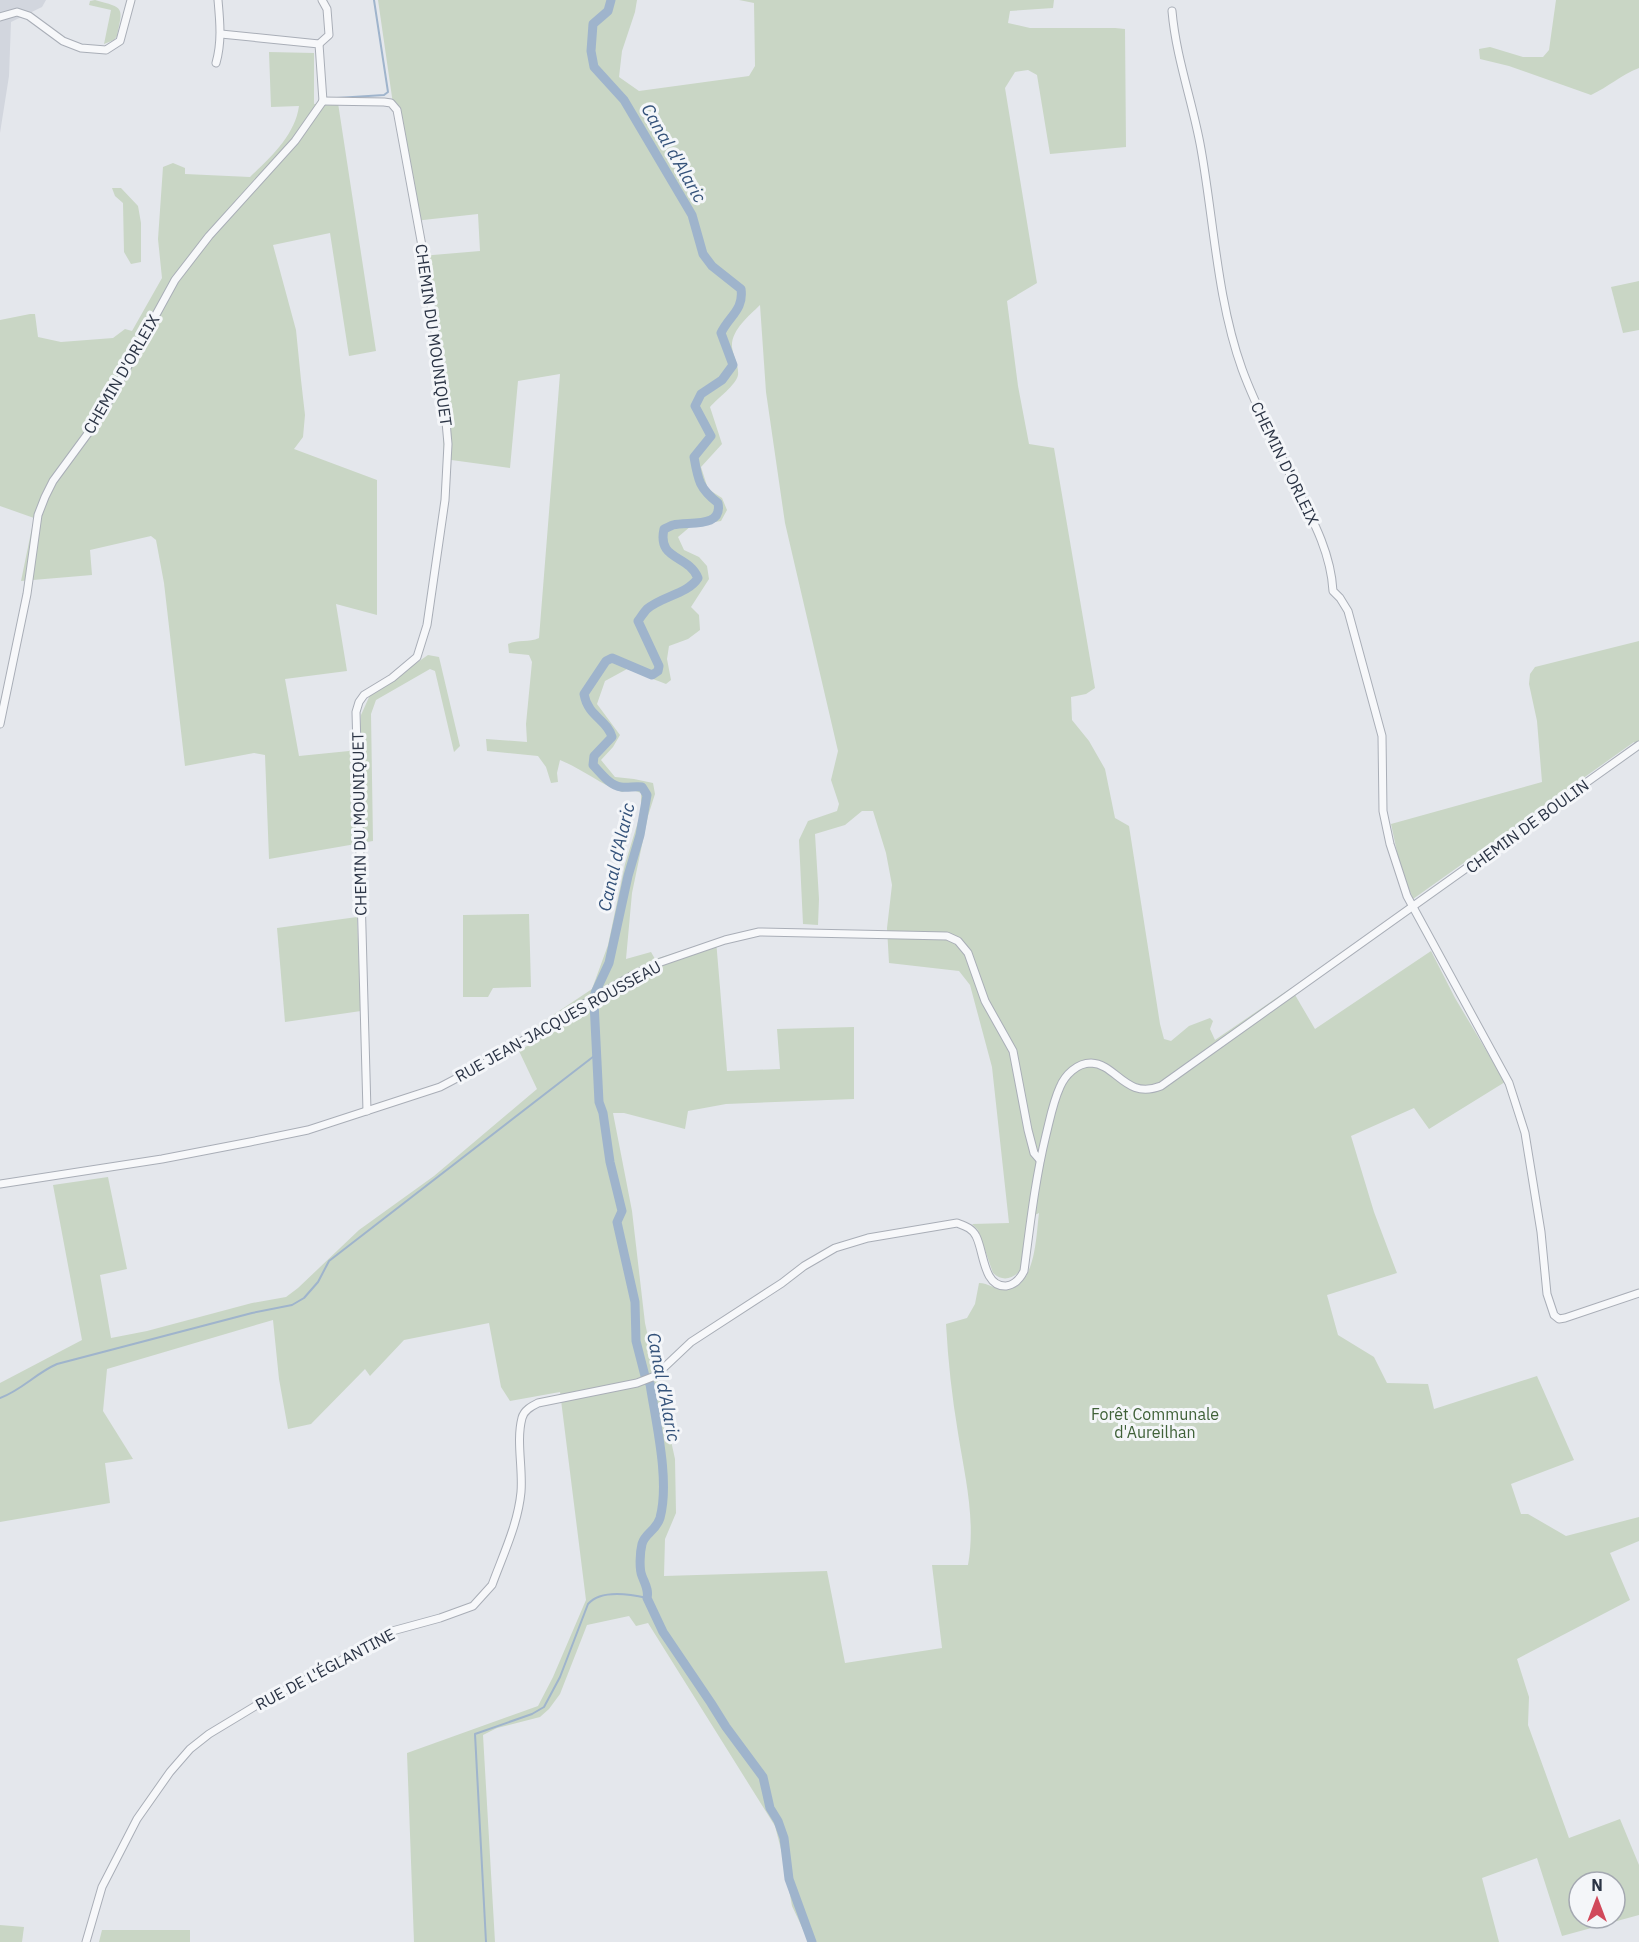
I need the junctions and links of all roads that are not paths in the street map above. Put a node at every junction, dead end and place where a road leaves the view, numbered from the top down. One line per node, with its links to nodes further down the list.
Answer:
1 (131, 0): 5 (street)
2 (218, 0): 6 (street)
3 (322, 0): 7 (street)
4 (1172, 11): 12 (street, CHEMIN D'ORLEIX)
5 (0, 17)
6 (221, 34): 7 (street); 8 (street)
7 (319, 44): 9 (street)
8 (216, 63)
9 (323, 101): 10 (street, CHEMIN D'ORLEIX); 13 (street, CHEMIN DU MOUNIQUET)
10 (0, 724)
11 (1639, 744): 12 (street, CHEMIN DE BOULIN)
12 (1414, 907): 14 (street, CHEMIN DE BOULIN); 16 (street, CHEMIN D'ORLEIX)
13 (367, 1111): 14 (street, RUE JEAN-JACQUES ROUSSEAU); 15 (street, RUE JEAN-JACQUES ROUSSEAU)
14 (1040, 1160): 17 (street, CHEMIN DE BOULIN)
15 (0, 1184)
16 (1639, 1293)
17 (655, 1376): 18 (street, RUE DE L'ÉGLANTINE)
18 (86, 1942)

